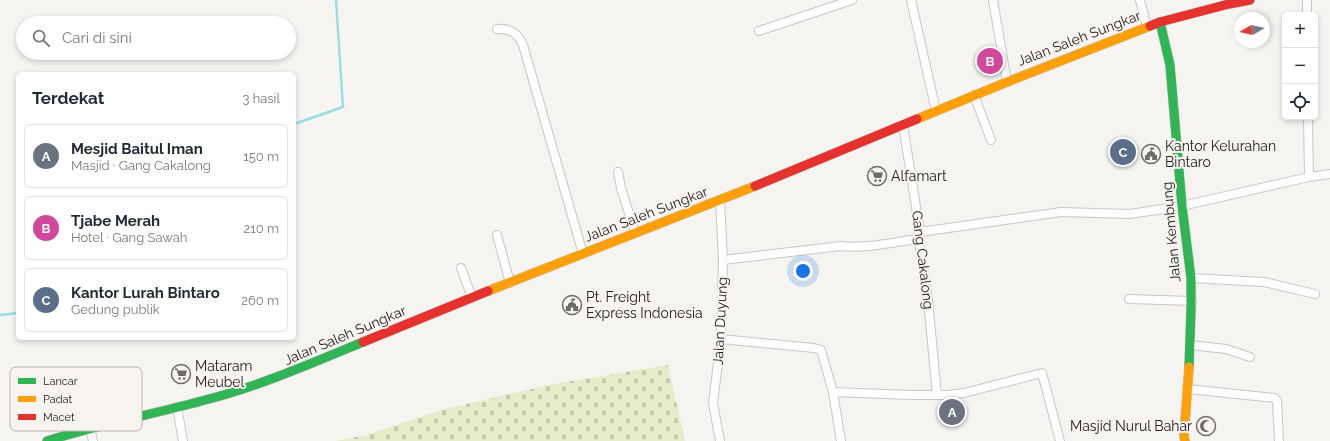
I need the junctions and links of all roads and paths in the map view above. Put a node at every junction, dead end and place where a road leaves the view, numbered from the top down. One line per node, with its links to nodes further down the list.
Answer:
1 (852, 0): 11 (street)
2 (911, 0): 14 (street)
3 (993, 0): 12 (street)
4 (1140, 0): 9 (street)
5 (1250, 0): 8 (main road, Jalan Saleh Sungkar)
6 (1307, 0): 7 (street)
7 (1307, 12)
8 (1160, 22): 9 (main road, Jalan Saleh Sungkar); 22 (main road, Jalan Kembung)
9 (1147, 27): 12 (main road, Jalan Saleh Sungkar)
10 (497, 29): 26 (street)
11 (759, 31)
12 (1007, 82): 13 (main road, Jalan Saleh Sungkar)
13 (974, 95): 14 (main road, Jalan Saleh Sungkar); 17 (street)
14 (936, 111): 16 (main road, Jalan Saleh Sungkar)
15 (1308, 120): 20 (street)
16 (903, 125): 21 (main road, Jalan Saleh Sungkar); 25 (street, Gang Cakalong)
17 (991, 140)
18 (618, 172): 23 (street)
19 (1330, 174): 20 (street)
20 (1309, 177): 22 (street)
21 (720, 200): 23 (main road, Jalan Saleh Sungkar); 27 (street, Jalan Duyung)
22 (1182, 206): 25 (street); 29 (main road, Jalan Kembung)
23 (635, 232): 26 (main road, Jalan Saleh Sungkar)
24 (496, 235): 30 (street)
25 (919, 235): 27 (street); 40 (street, Gang Cakalong)
26 (583, 254): 30 (main road, Jalan Saleh Sungkar)
27 (723, 260): 35 (street, Jalan Duyung)
28 (461, 268): 32 (street)
29 (1191, 278): 31 (street); 34 (main road, Jalan Kembung)
30 (510, 283): 32 (main road, Jalan Saleh Sungkar)
31 (1315, 294)
32 (472, 298): 41 (main road, Jalan Saleh Sungkar)
33 (1129, 299): 34 (street)
34 (1192, 301): 36 (main road, Jalan Kembung)
35 (721, 339): 39 (street); 48 (street, Jalan Duyung)
36 (1190, 345): 37 (street); 38 (main road, Jalan Kembung)
37 (1250, 357)
38 (1188, 389): 51 (main road, Jalan Kembung); 52 (street)
39 (833, 392): 40 (street); 49 (street)
40 (937, 395): 50 (street)
41 (177, 407): 42 (main road, Jalan Saleh Sungkar); 47 (street)
42 (142, 415)
43 (80, 431): 45 (main road, Jalan Saleh Sungkar)
44 (91, 431): 46 (street)
45 (47, 441)
46 (93, 441)
47 (183, 441)
48 (720, 441)
49 (841, 441)
50 (1060, 441)
51 (1185, 441)
52 (1279, 441)

